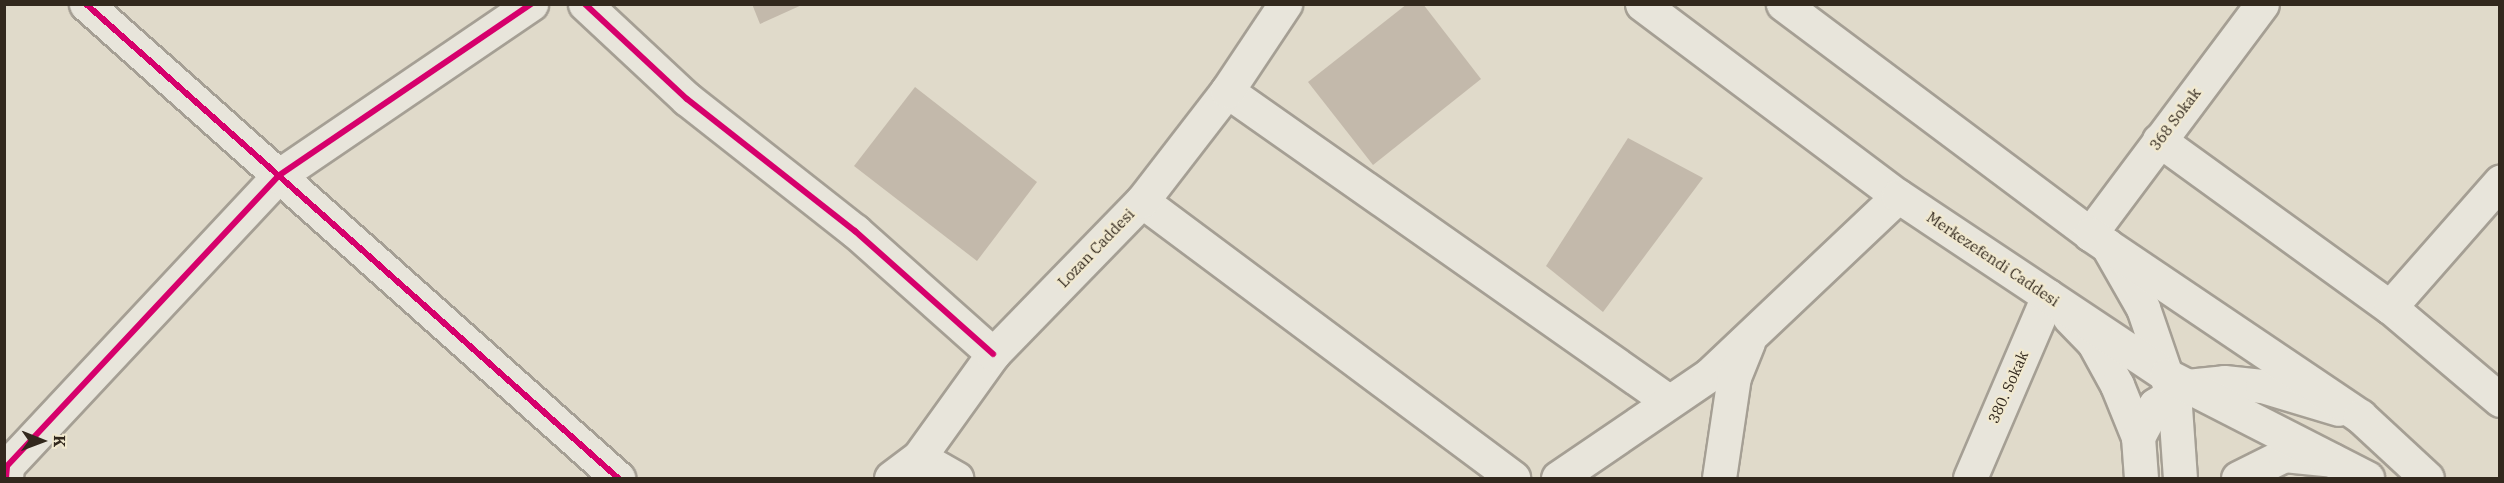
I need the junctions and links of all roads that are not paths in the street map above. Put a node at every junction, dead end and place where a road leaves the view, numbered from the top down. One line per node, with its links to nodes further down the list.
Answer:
1 (86, 4): 10 (street)
2 (531, 4): 10 (street)
3 (585, 4): 18 (street)
4 (1285, 4): 8 (street, Lozan Caddesi)
5 (1642, 4): 12 (street, Merkezefendi Caddesi)
6 (1783, 4): 14 (street)
7 (2262, 4): 9 (street, 368 Sokak)
8 (1227, 92): 13 (street, Lozan Caddesi); 20 (street)
9 (2159, 140): 14 (street, 368 Sokak); 16 (street)
10 (278, 176): 26 (street); 27 (street)
11 (2499, 182): 16 (street)
12 (1898, 196): 15 (street, Merkezefendi Caddesi); 17 (street)
13 (1142, 201): 18 (street, Lozan Caddesi); 30 (street)
14 (2098, 240): 19 (street); 22 (street)
15 (2048, 296): 19 (street, Merkezefendi Caddesi); 23 (street); 33 (street, 380. Sokak)
16 (2390, 307): 21 (street)
17 (1751, 335): 20 (street); 32 (street)
18 (993, 354): 24 (street, Lozan Caddesi)
19 (2175, 385): 22 (street); 23 (street); 25 (street, Merkezefendi Caddesi); 35 (street)
20 (1667, 400): 31 (street)
21 (2499, 400)
22 (2360, 416): 38 (street)
23 (2138, 437): 34 (street)
24 (919, 457): 28 (street, Lozan Caddesi); 29 (street)
25 (2331, 460): 36 (street); 37 (street, Merkezefendi Caddesi)
26 (6, 469)
27 (618, 478)
28 (891, 478)
29 (956, 478)
30 (1513, 478)
31 (1558, 478)
32 (1719, 478)
33 (1970, 478)
34 (2141, 478)
35 (2180, 478)
36 (2238, 478)
37 (2367, 478)
38 (2427, 478)

